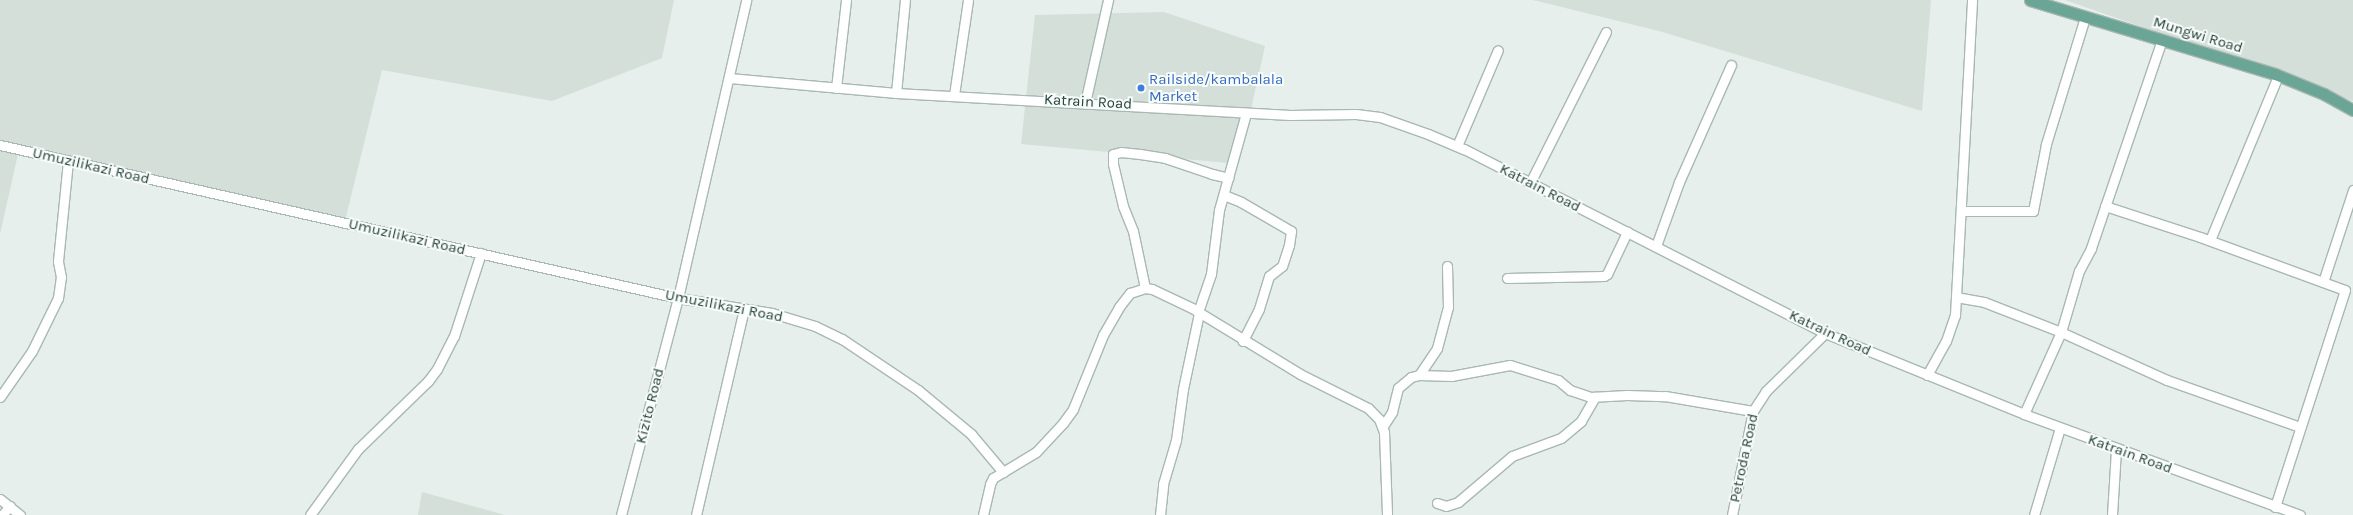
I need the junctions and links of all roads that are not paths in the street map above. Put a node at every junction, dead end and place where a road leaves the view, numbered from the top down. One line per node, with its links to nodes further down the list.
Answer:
1 (746, 0): 15 (street, Kizito Road)
2 (846, 0): 16 (street)
3 (905, 0): 17 (street)
4 (968, 0): 18 (street)
5 (1108, 0): 19 (street)
6 (1972, 0): 31 (street)
7 (2030, 0): 9 (main road, Mungwi Road)
8 (2049, 0): 20 (main road, Mungwi Road)
9 (2085, 17): 11 (main road, Mungwi Road); 31 (street)
10 (1606, 32): 27 (street)
11 (2162, 40): 14 (main road, Mungwi Road); 30 (street)
12 (1498, 50): 24 (street)
13 (1731, 65): 34 (street)
14 (2278, 76): 21 (main road, Mungwi Road); 33 (street)
15 (729, 78): 16 (street, Katrain Road); 40 (street, Kizito Road)
16 (836, 88): 17 (street, Katrain Road)
17 (896, 93): 18 (street, Katrain Road)
18 (954, 95): 19 (street, Katrain Road)
19 (1085, 103): 22 (street, Katrain Road)
20 (2353, 103)
21 (2353, 110)
22 (1246, 113): 24 (street, Katrain Road); 26 (street)
23 (0, 145): 25 (street, Umuzilikazi Road)
24 (1458, 146): 27 (street, Katrain Road)
25 (68, 160): 35 (street, Umuzilikazi Road); 50 (street)
26 (1230, 178): 29 (street); 39 (street)
27 (1530, 183): 32 (street, Katrain Road)
28 (2353, 190): 38 (street)
29 (1224, 195): 43 (street); 46 (street)
30 (2105, 206): 33 (street); 44 (street)
31 (1961, 212): 41 (street)
32 (1627, 232): 34 (street, Katrain Road); 37 (street)
33 (2210, 240): 38 (street)
34 (1656, 246): 45 (street, Katrain Road)
35 (481, 253): 40 (street, Umuzilikazi Road); 64 (street)
36 (1447, 266): 47 (street)
37 (1507, 278)
38 (2323, 282): 54 (street)
39 (1145, 288): 43 (street); 57 (street)
40 (678, 298): 42 (street, Umuzilikazi Road); 65 (street, Kizito Road)
41 (1956, 298): 44 (street); 48 (street)
42 (744, 308): 57 (street, Umuzilikazi Road); 66 (street)
43 (1199, 312): 46 (street); 68 (street)
44 (2061, 332): 52 (street); 54 (street)
45 (1825, 333): 48 (street, Katrain Road); 51 (street, Petroda Road)
46 (1243, 341): 53 (street)
47 (1419, 375): 49 (street); 53 (street)
48 (1928, 375): 52 (street, Katrain Road)
49 (1595, 397): 51 (street); 59 (street)
50 (0, 398)
51 (1753, 411): 70 (street, Petroda Road)
52 (2024, 414): 55 (street, Katrain Road)
53 (1383, 426): 69 (street)
54 (2300, 427): 61 (street)
55 (2060, 428): 56 (street, Katrain Road); 71 (street)
56 (2116, 448): 61 (street, Katrain Road); 72 (street)
57 (1003, 472): 67 (street)
58 (0, 499): 60 (street)
59 (1438, 503)
60 (10, 506): 62 (street); 63 (street)
61 (2275, 507): 73 (street, Katrain Road)
62 (2, 515)
63 (20, 515)
64 (310, 515)
65 (621, 515)
66 (696, 515)
67 (983, 515)
68 (1160, 515)
69 (1386, 515)
70 (1732, 515)
71 (2034, 515)
72 (2112, 515)
73 (2300, 515)

